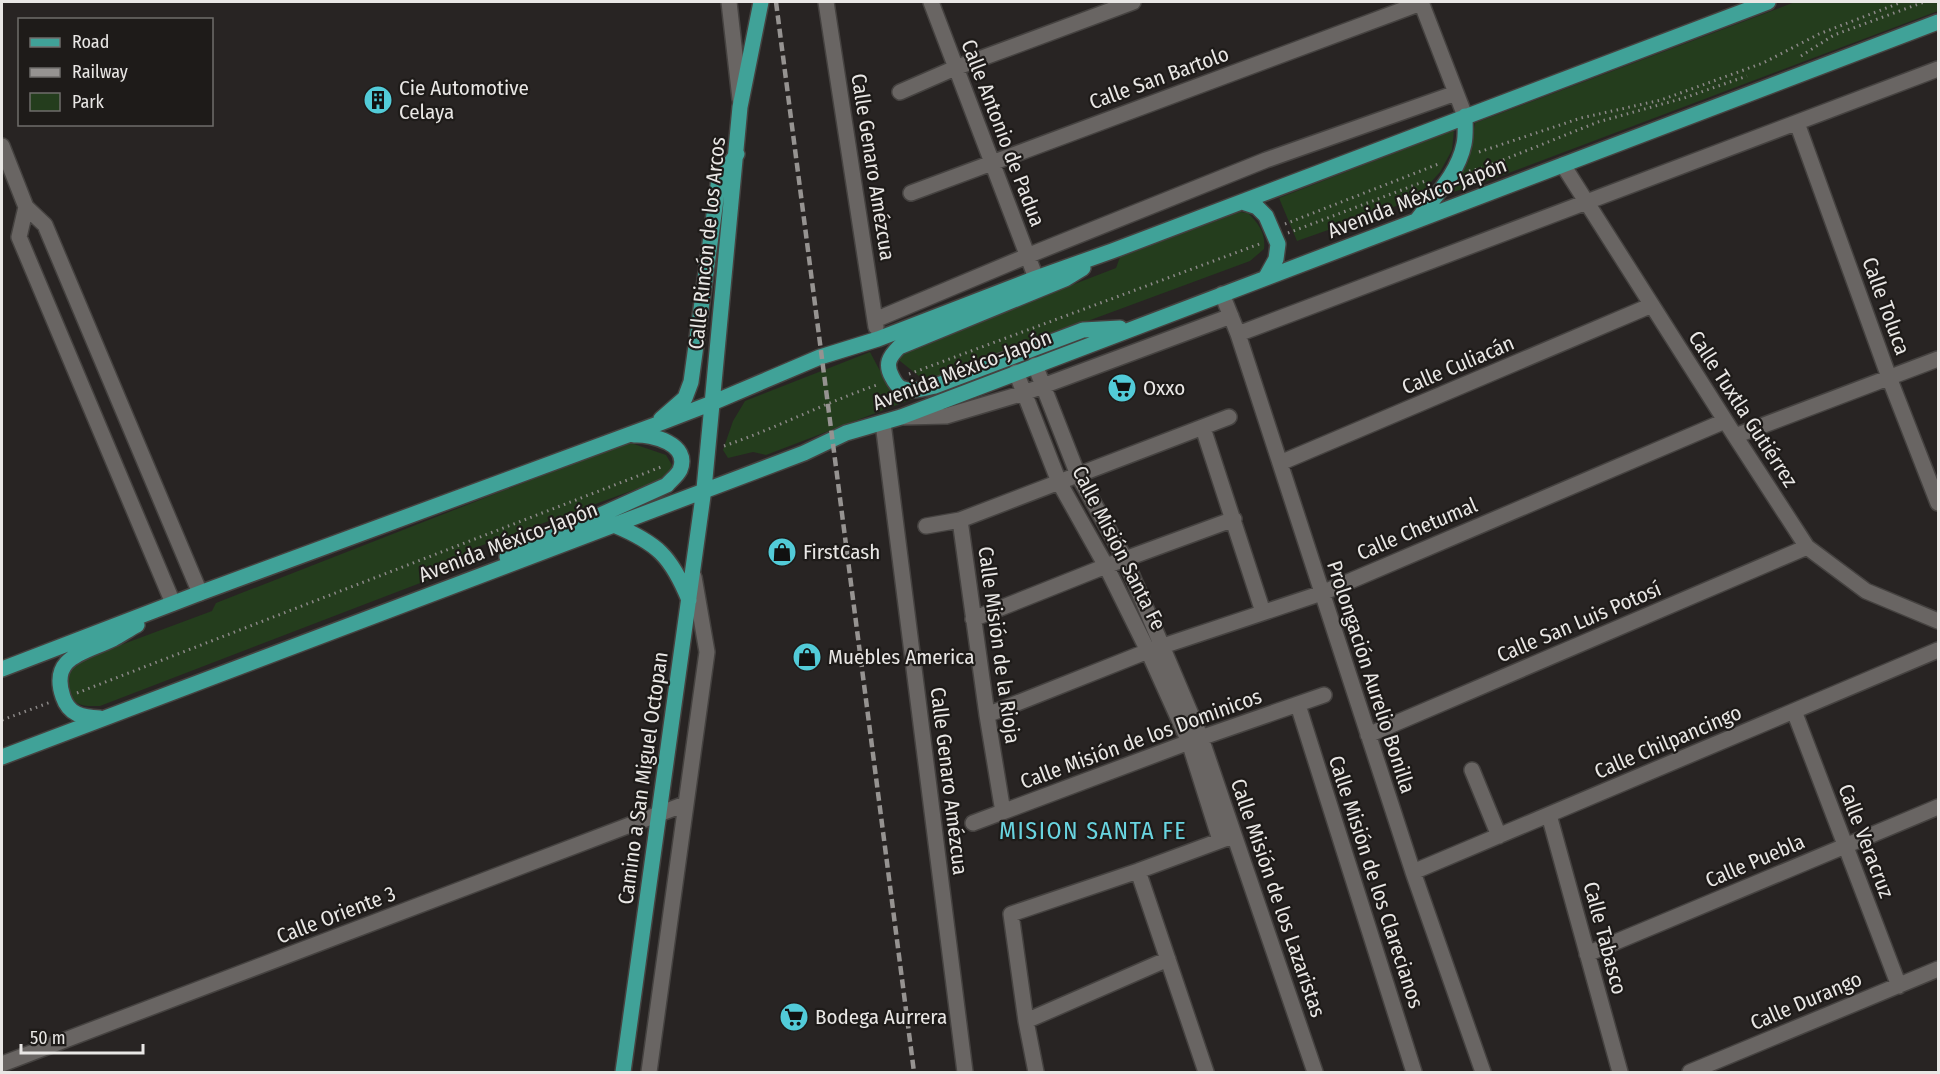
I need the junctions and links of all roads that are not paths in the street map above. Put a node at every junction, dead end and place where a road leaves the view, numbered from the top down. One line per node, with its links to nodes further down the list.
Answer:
1 (729, 2): 13 (street)
2 (761, 2): 13 (main road, Calle Rincón de los Arcos)
3 (826, 2): 32 (street, Calle Genaro Amézcua)
4 (931, 2): 9 (street, Calle Antonio de Padua)
5 (1133, 2): 9 (street)
6 (1421, 2): 12 (street); 18 (street, Calle San Bartolo)
7 (1768, 2): 14 (main road)
8 (1938, 22): 19 (main road, Avenida México-Japón)
9 (955, 68): 11 (street); 18 (street, Calle Antonio de Padua)
10 (1938, 69): 15 (street)
11 (900, 92)
12 (1456, 93): 14 (street); 26 (street)
13 (740, 107): 17 (main road, Calle Rincón de los Arcos)
14 (1465, 116): 22 (main road); 24 (main road)
15 (1797, 123): 21 (street); 39 (street, Calle Toluca)
16 (2, 146): 23 (street)
17 (737, 154): 42 (main road, Calle Rincón de los Arcos); 47 (main road)
18 (991, 163): 20 (street, Calle San Bartolo); 26 (street, Calle Antonio de Padua)
19 (1563, 165): 21 (street, Calle Tuxtla Gutiérrez); 24 (main road, Avenida México-Japón)
20 (911, 193)
21 (1587, 201): 30 (street, Calle Tuxtla Gutiérrez); 34 (street)
22 (1242, 202): 25 (main road); 27 (main road)
23 (26, 207): 65 (street); 68 (street)
24 (1417, 220): 27 (main road, Avenida México-Japón)
25 (1112, 251): 28 (main road); 33 (main road)
26 (1027, 256): 28 (street, Calle Antonio de Padua); 32 (street)
27 (1266, 277): 29 (main road, Avenida México-Japón)
28 (1036, 278): 35 (main road)
29 (1222, 294): 31 (street, Prolongación Aurelio Bonilla); 33 (main road, Avenida México-Japón)
30 (1652, 305): 45 (street, Calle Tuxtla Gutiérrez); 51 (street, Calle Culiacán)
31 (1231, 316): 34 (street, Prolongación Aurelio Bonilla); 40 (street)
32 (875, 320): 35 (street, Calle Genaro Amézcua)
33 (1136, 327): 37 (main road, Avenida México-Japón)
34 (1238, 334): 51 (street, Prolongación Aurelio Bonilla)
35 (878, 339): 42 (main road)
36 (1938, 359): 39 (street)
37 (1035, 365): 38 (main road, Avenida México-Japón); 40 (street, Calle Misión Santa Fe)
38 (1016, 372): 41 (street, Calle Misión Santa Fe); 43 (main road, Avenida México-Japón)
39 (1890, 378): 49 (street); 55 (street, Calle Toluca)
40 (1044, 386): 41 (street); 52 (street, Calle Misión Santa Fe)
41 (1024, 393): 43 (street); 53 (street, Calle Misión Santa Fe)
42 (712, 403): 47 (main road); 54 (main road, Calle Rincón de los Arcos)
43 (901, 417): 46 (main road, Avenida México-Japón)
44 (1229, 417): 48 (street)
45 (1725, 421): 49 (street, Calle Tuxtla Gutiérrez); 66 (street, Calle Chetumal)
46 (883, 423): 54 (main road, Avenida México-Japón); 103 (street, Calle Genaro Amézcua)
47 (655, 425): 50 (main road)
48 (1203, 428): 52 (street); 56 (street)
49 (1735, 436): 60 (street, Calle Tuxtla Gutiérrez)
50 (619, 438): 64 (main road); 65 (main road)
51 (1280, 463): 66 (street, Prolongación Aurelio Bonilla)
52 (1078, 475): 53 (street); 61 (street, Calle Misión Santa Fe)
53 (1059, 482): 57 (street); 62 (street, Calle Misión Santa Fe)
54 (704, 489): 58 (main road, Avenida México-Japón); 63 (main road, Camino a San Miguel Octopan)
55 (1938, 503)
56 (1234, 519): 61 (street); 69 (street)
57 (960, 520): 59 (street); 70 (street, Calle Misión de la Rioja)
58 (614, 525): 64 (main road, Avenida México-Japón); 67 (main road)
59 (926, 526)
60 (1807, 547): 71 (street, Calle Tuxtla Gutiérrez); 80 (street, Calle San Luis Potosí)
61 (1125, 559): 62 (street); 72 (street, Calle Misión Santa Fe)
62 (1106, 566): 70 (street); 72 (street, Calle Misión Santa Fe)
63 (693, 575): 67 (main road, Camino a San Miguel Octopan); 84 (street)
64 (474, 578): 79 (main road, Avenida México-Japón)
65 (200, 593): 68 (main road)
66 (1322, 593): 69 (street, Calle Chetumal); 80 (street, Prolongación Aurelio Bonilla)
67 (690, 602): 87 (main road, Camino a San Miguel Octopan)
68 (173, 603): 74 (main road); 79 (main road)
69 (1263, 612): 72 (street, Calle Chetumal)
70 (973, 619): 78 (street, Calle Misión de la Rioja)
71 (1938, 621)
72 (1155, 649): 78 (street, Calle Chetumal); 81 (street, Calle Misión Santa Fe)
73 (1938, 650): 77 (street, Calle Chilpancingo)
74 (2, 669)
75 (1324, 695): 76 (street, Calle Misión de los Dominicos)
76 (1298, 705): 81 (street, Calle Misión de los Dominicos); 107 (street, Calle Misión de los Clarecianos)
77 (1794, 711): 88 (street, Calle Chilpancingo); 92 (street, Calle Veracruz)
78 (987, 715): 86 (street, Calle Misión de la Rioja)
79 (104, 718): 82 (main road, Avenida México-Japón)
80 (1368, 735): 94 (street, Prolongación Aurelio Bonilla)
81 (1195, 740): 86 (street, Calle Misión de los Dominicos); 91 (street, Calle Misión de los Lazaristas)
82 (2, 757)
83 (1472, 770): 90 (street)
84 (685, 804): 87 (street, Calle Oriente 3); 102 (street)
85 (1938, 807): 92 (street, Calle Puebla)
86 (1003, 812): 89 (street, Calle Misión de los Dominicos)
87 (659, 814): 100 (street, Calle Oriente 3); 101 (main road, Camino a San Miguel Octopan)
88 (1549, 815): 90 (street, Calle Chilpancingo); 95 (street, Calle Tabasco)
89 (973, 823)
90 (1499, 836): 94 (street, Calle Chilpancingo)
91 (1227, 838): 93 (street); 106 (street, Calle Misión de los Lazaristas)
92 (1844, 846): 95 (street, Calle Puebla); 98 (street, Calle Veracruz)
93 (1138, 872): 96 (street); 99 (street)
94 (1413, 872): 108 (street, Prolongación Aurelio Bonilla)
95 (1587, 954): 109 (street, Calle Tabasco)
96 (1168, 959): 99 (street); 105 (street)
97 (1938, 969): 98 (street, Calle Durango)
98 (1899, 986): 110 (street, Calle Durango)
99 (1026, 1021): 104 (street)
100 (2, 1064)
101 (623, 1072)
102 (649, 1072)
103 (965, 1072)
104 (1036, 1072)
105 (1206, 1072)
106 (1315, 1072)
107 (1414, 1072)
108 (1483, 1072)
109 (1620, 1072)
110 (1690, 1072)

